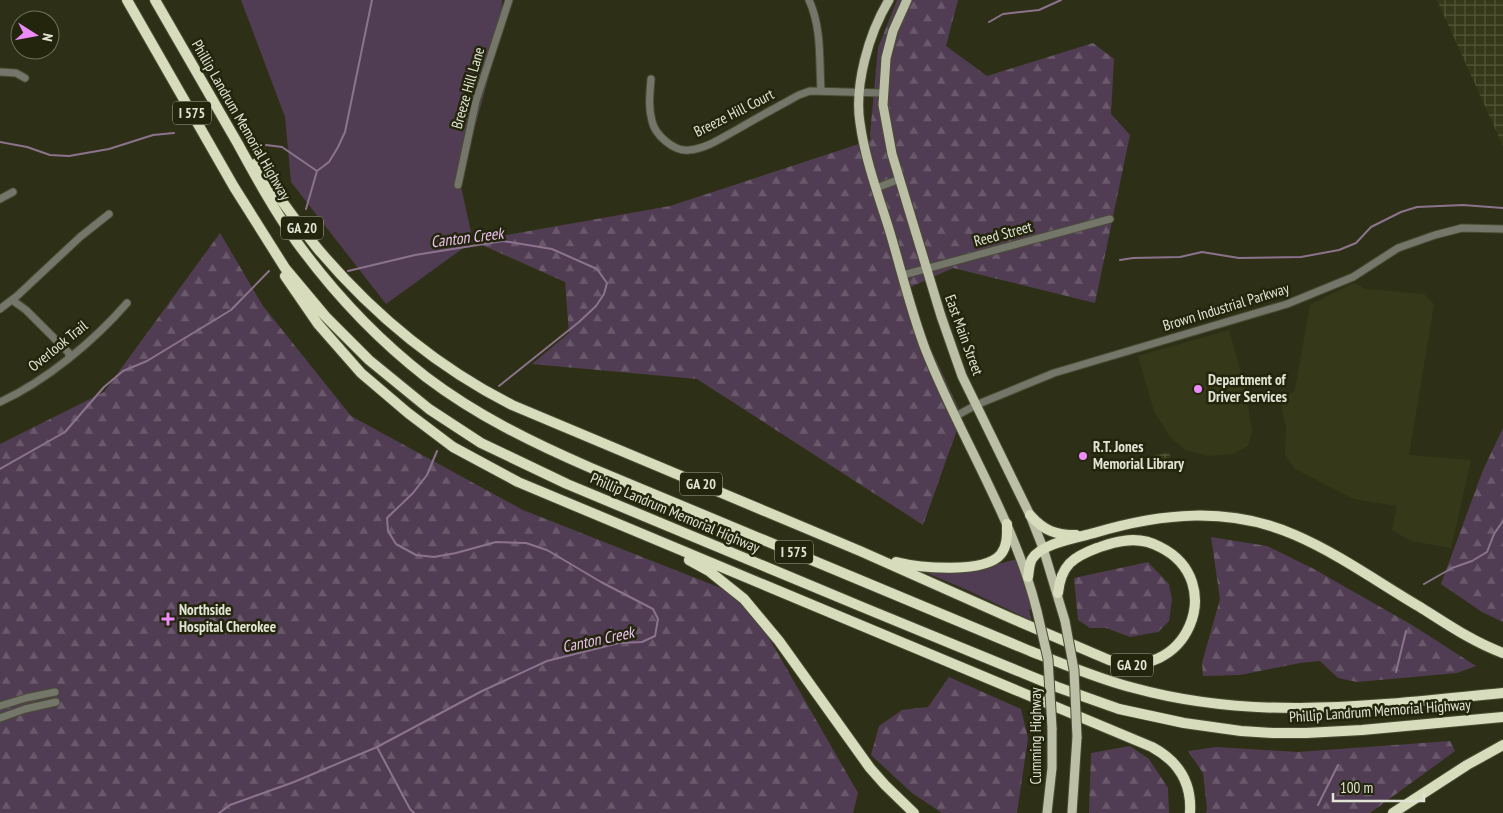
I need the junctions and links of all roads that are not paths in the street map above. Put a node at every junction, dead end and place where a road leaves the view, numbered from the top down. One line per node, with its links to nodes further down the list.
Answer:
1 (127, 0): 21 (highway, Phillip Landrum Memorial Highway / I 575)
2 (155, 0): 13 (highway, Phillip Landrum Memorial Highway / I 575)
3 (509, 0): 15 (street, Breeze Hill Lane)
4 (809, 0): 10 (street)
5 (889, 0): 11 (main road)
6 (907, 0): 12 (main road, East Main Street)
7 (0, 72): 8 (street)
8 (25, 78)
9 (651, 79): 10 (street, Breeze Hill Court)
10 (821, 90): 11 (street, Breeze Hill Court)
11 (860, 92): 12 (street, Breeze Hill Court); 16 (main road)
12 (882, 93): 14 (main road, East Main Street)
13 (223, 120): 37 (highway, GA 20); 42 (highway, Phillip Landrum Memorial Highway / I 575)
14 (900, 179): 16 (street); 23 (main road, East Main Street)
15 (458, 184)
16 (876, 188): 24 (main road)
17 (13, 192): 18 (street)
18 (0, 199)
19 (109, 214): 25 (street)
20 (1110, 219): 23 (street, Reed Street)
21 (256, 225): 35 (highway, GA 20); 45 (highway, Phillip Landrum Memorial Highway / I 575)
22 (1503, 229): 30 (street, Brown Industrial Parkway)
23 (926, 269): 24 (street, Reed Street); 30 (main road, East Main Street)
24 (903, 275): 31 (main road)
25 (12, 300): 27 (street); 28 (street)
26 (127, 302): 28 (street, Overlook Trail)
27 (0, 309)
28 (69, 357): 29 (street, Overlook Trail)
29 (0, 402)
30 (976, 405): 31 (street, Brown Industrial Parkway); 32 (main road, East Main Street)
31 (956, 416): 33 (main road)
32 (1030, 515): 34 (highway); 36 (main road, East Main Street)
33 (1007, 524): 37 (highway); 38 (main road)
34 (1087, 535): 36 (highway); 40 (highway)
35 (653, 539): 48 (highway, GA 20); 51 (highway)
36 (1044, 548): 38 (highway); 39 (main road, East Main Street)
37 (860, 550): 39 (highway, GA 20)
38 (1028, 577): 49 (main road, Cumming Highway, bridge)
39 (1058, 593): 50 (main road, East Main Street, bridge)
40 (1503, 653)
41 (55, 692): 44 (street)
42 (1503, 693)
43 (56, 702): 46 (street)
44 (0, 706)
45 (1503, 717)
46 (0, 718)
47 (1503, 745): 52 (highway)
48 (914, 813)
49 (1047, 813)
50 (1072, 813)
51 (1190, 813)
52 (1393, 813)

